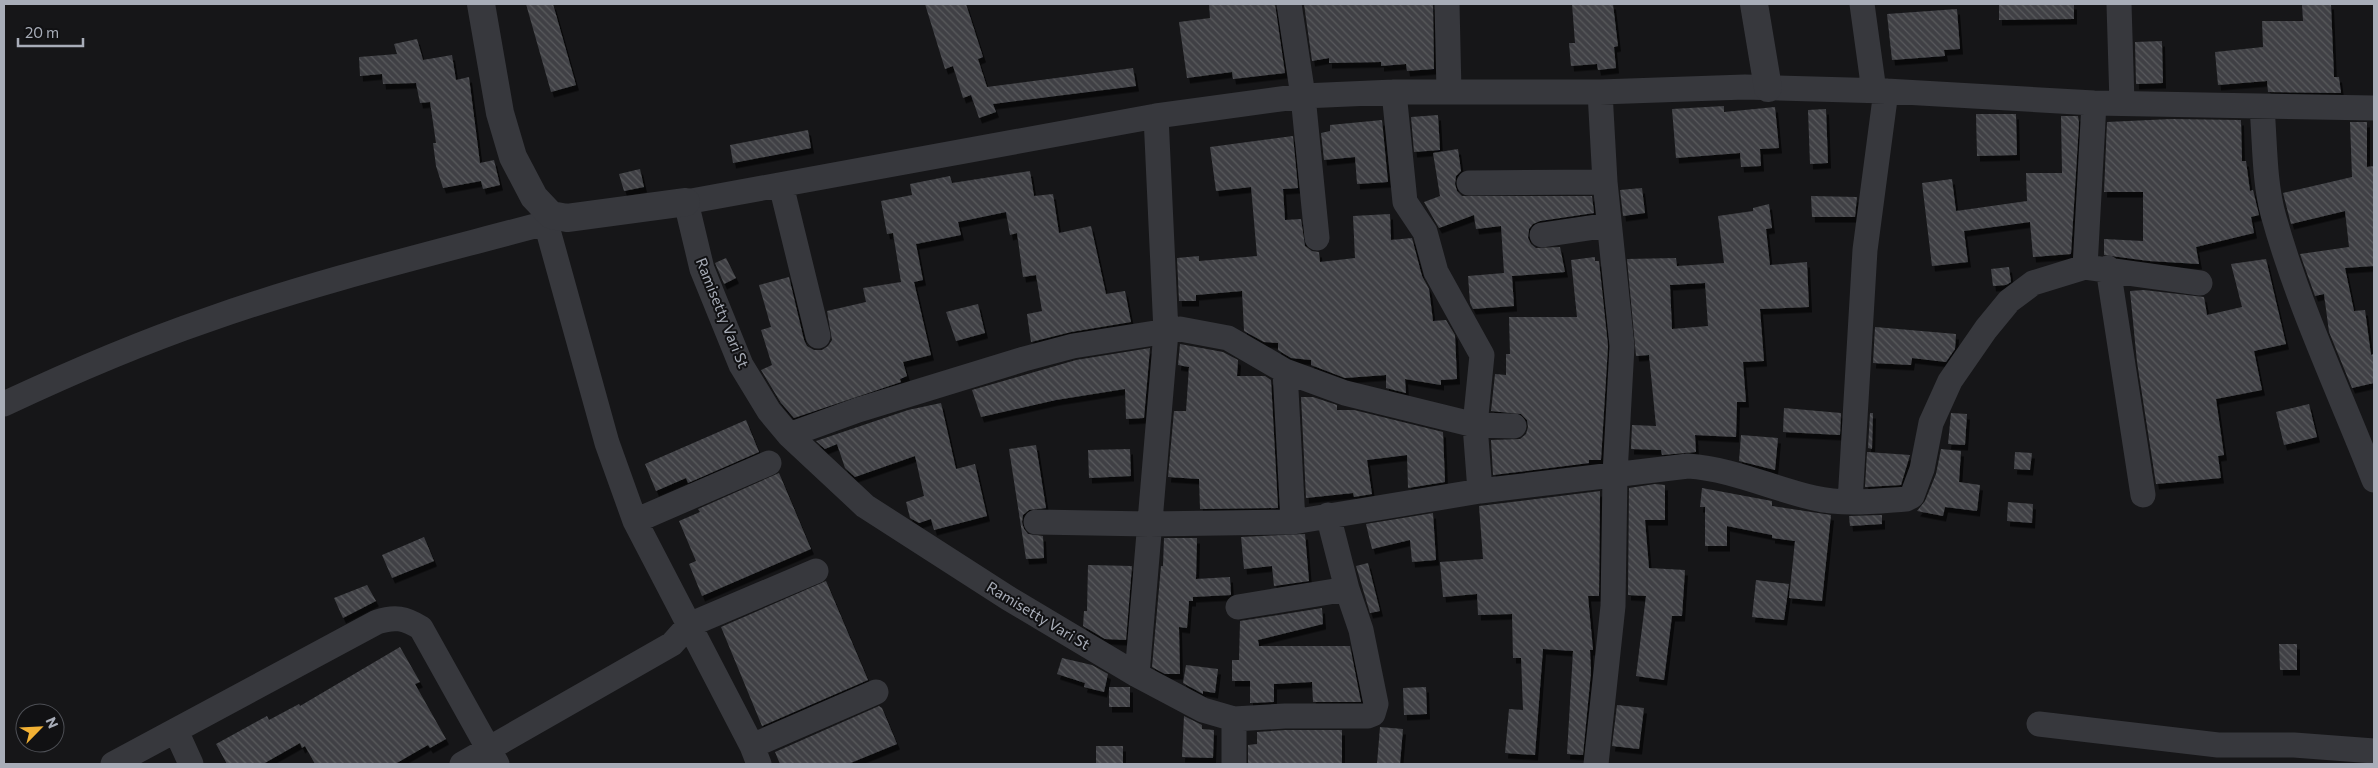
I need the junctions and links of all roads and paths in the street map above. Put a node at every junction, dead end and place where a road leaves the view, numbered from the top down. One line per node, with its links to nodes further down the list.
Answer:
1 (481, 4): 22 (street)
2 (1289, 4): 12 (street)
3 (1447, 4): 10 (street)
4 (1754, 4): 7 (street)
5 (1862, 4): 8 (street)
6 (2119, 4): 13 (street)
7 (1768, 88): 8 (street); 11 (street)
8 (1880, 91): 14 (street); 40 (street)
9 (1394, 92): 10 (street); 12 (street); 32 (street)
10 (1449, 92): 11 (street)
11 (1600, 92): 18 (street)
12 (1303, 96): 17 (street); 25 (street)
13 (2122, 103): 14 (street); 15 (street)
14 (2094, 104): 26 (street)
15 (2262, 108): 16 (street); 37 (street)
16 (2374, 108)
17 (1156, 116): 20 (street); 28 (street)
18 (1605, 182): 19 (street); 23 (street)
19 (1469, 183)
20 (781, 185): 21 (street); 29 (street)
21 (686, 202): 22 (street); 34 (street, Ramisetty Vari St)
22 (548, 219): 31 (street); 42 (street)
23 (1609, 225): 24 (street); 36 (street)
24 (1542, 235)
25 (1316, 238)
26 (2096, 268): 27 (street); 39 (street); 40 (street)
27 (2200, 282)
28 (1166, 332): 30 (street); 34 (street); 45 (street)
29 (818, 336)
30 (1285, 371): 32 (street); 44 (street)
31 (4, 404)
32 (1475, 425): 33 (street); 38 (street)
33 (1514, 426)
34 (789, 435): 50 (street, Ramisetty Vari St)
35 (769, 463): 42 (street)
36 (1615, 474): 38 (street); 40 (street); 62 (street)
37 (2374, 480)
38 (1480, 491): 41 (street)
39 (2143, 495)
40 (1850, 502)
41 (1328, 515): 44 (street); 47 (street, Ramisetty Vari St)
42 (635, 521): 49 (street)
43 (1036, 522): 45 (street)
44 (1292, 522): 45 (street)
45 (1149, 524): 50 (street)
46 (816, 571): 49 (street)
47 (1347, 589): 48 (street); 52 (street, Ramisetty Vari St)
48 (1238, 607)
49 (689, 625): 56 (street); 57 (street)
50 (1137, 675): 52 (street, Ramisetty Vari St)
51 (876, 692): 56 (street)
52 (1234, 719): 61 (street)
53 (2039, 724): 55 (street)
54 (176, 731): 57 (street); 58 (street); 59 (street)
55 (2374, 751)
56 (756, 755)
57 (493, 757): 60 (street)
58 (113, 764)
59 (191, 764)
60 (462, 764)
61 (1234, 764)
62 (1596, 764)

